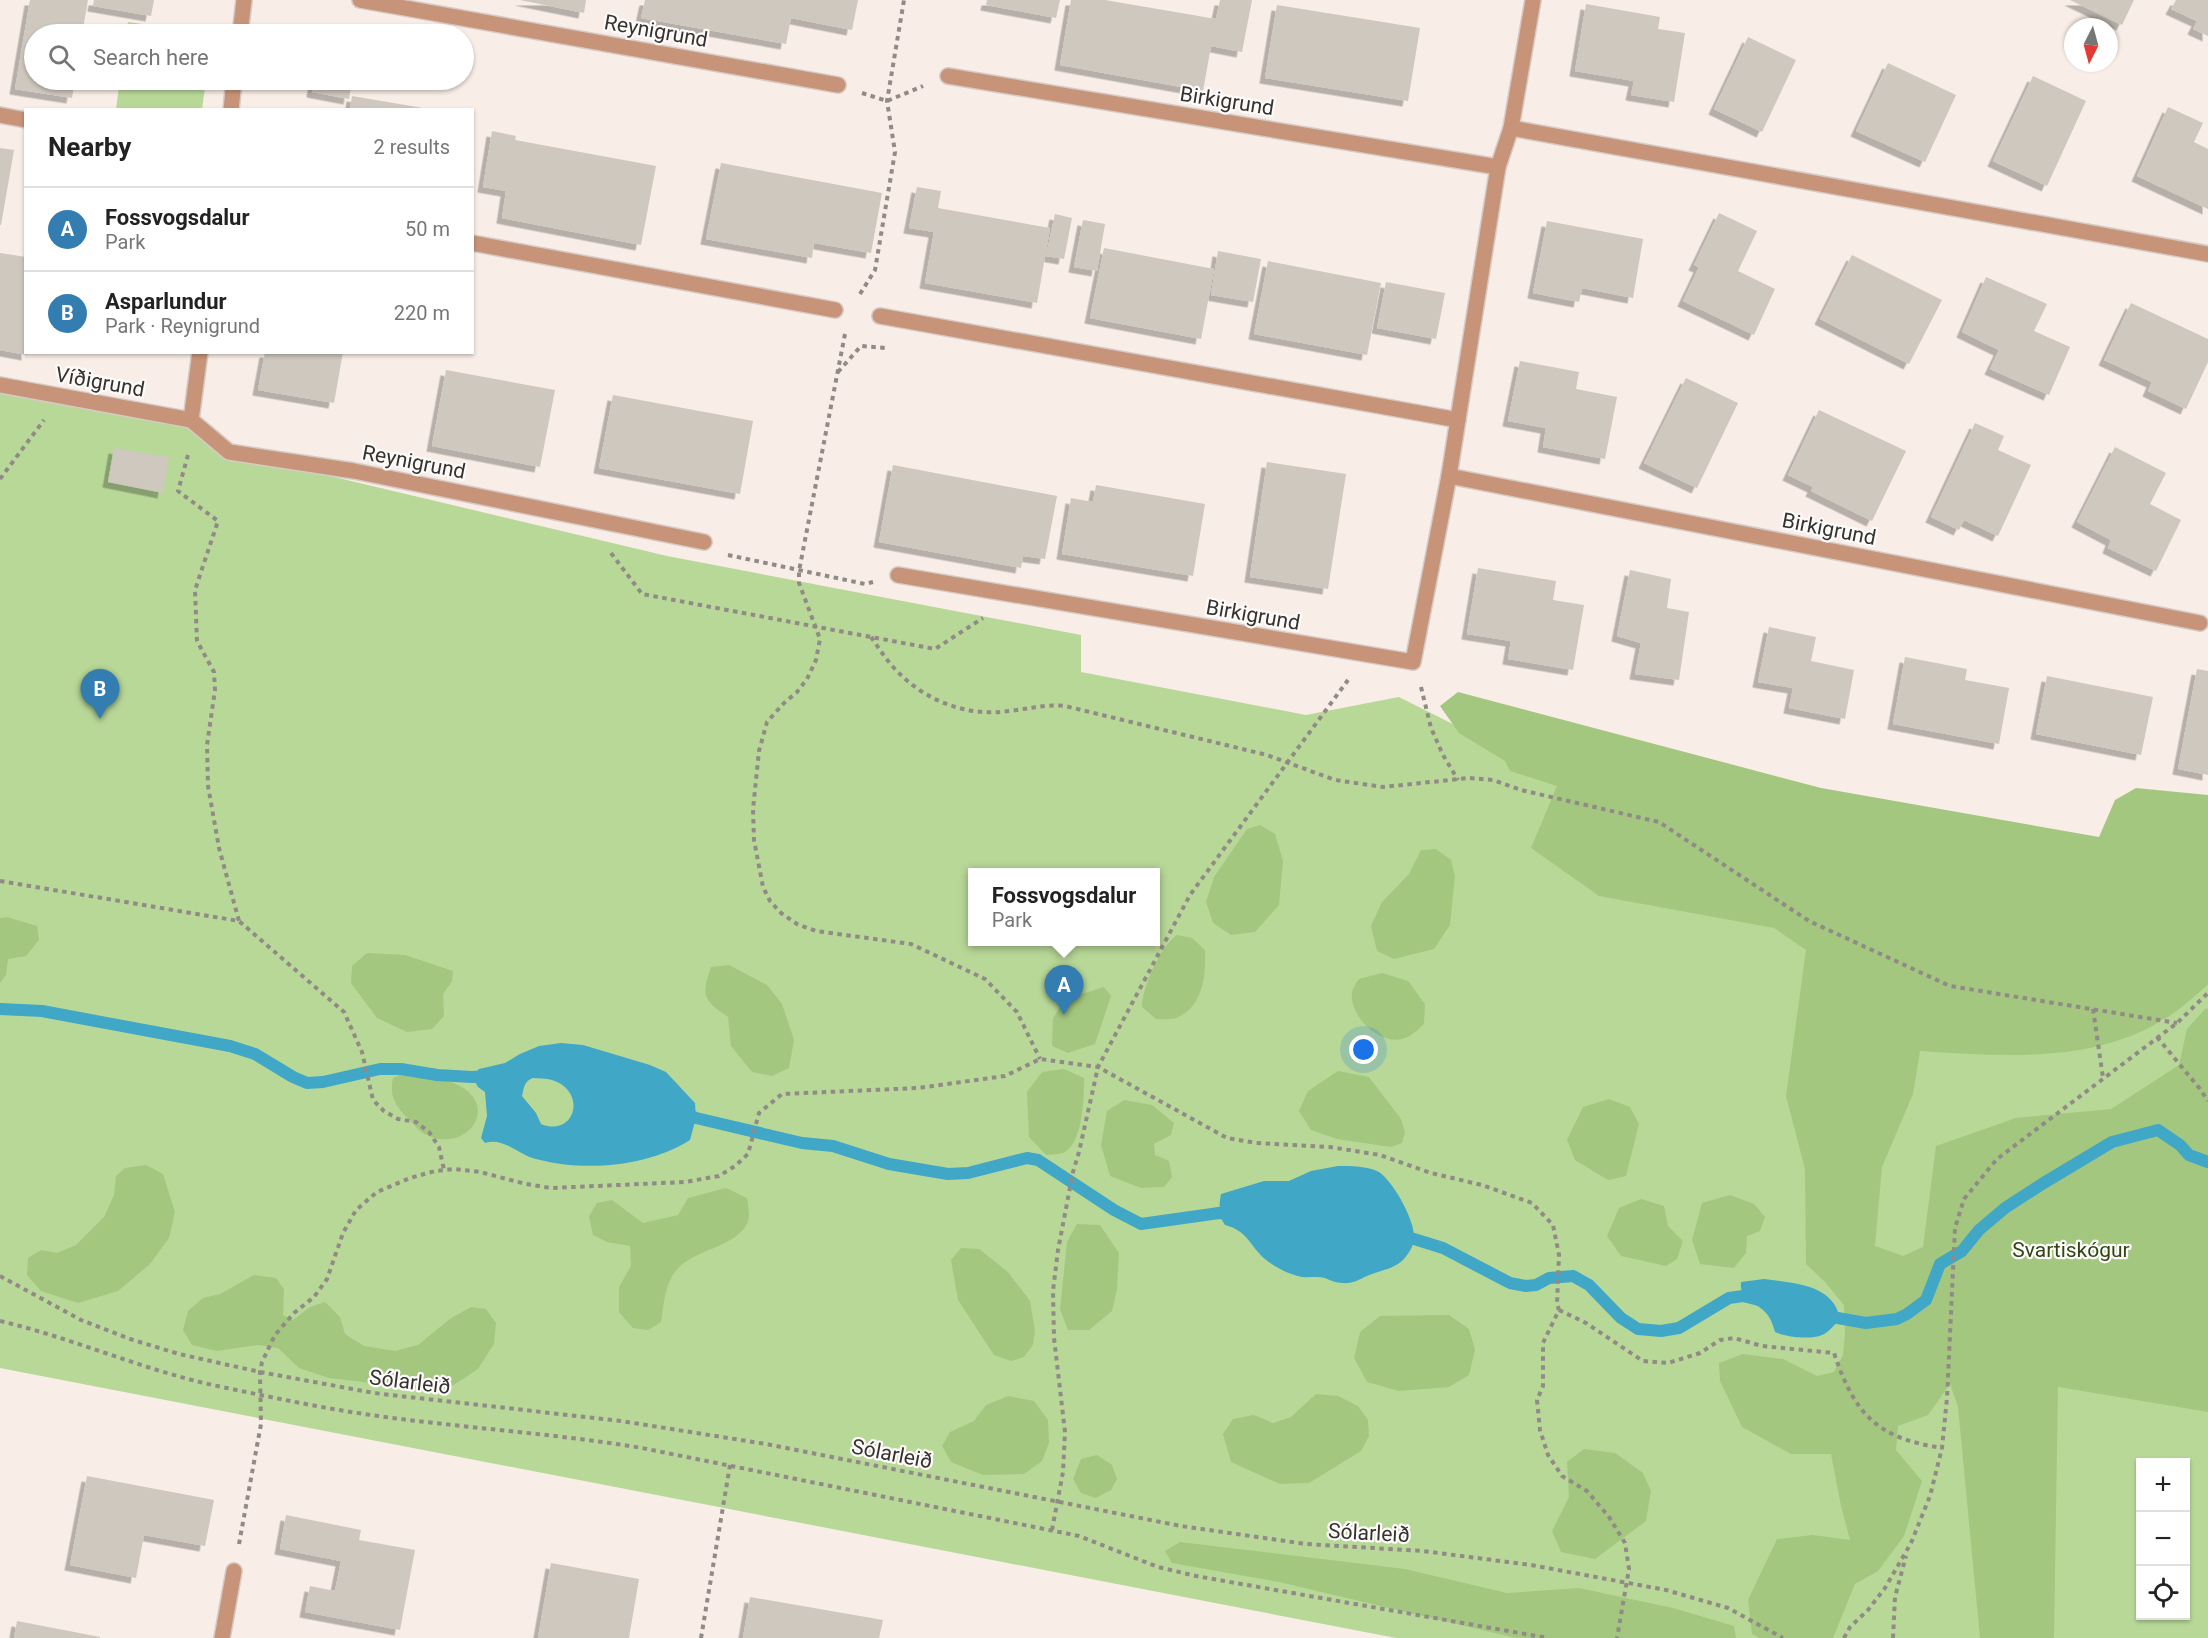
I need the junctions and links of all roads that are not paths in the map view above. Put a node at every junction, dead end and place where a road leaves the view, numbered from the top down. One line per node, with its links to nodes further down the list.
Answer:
1 (244, 0): 4 (street)
2 (360, 0): 6 (street, Reynigrund)
3 (1533, 0): 11 (street)
4 (241, 24)
5 (948, 76): 12 (street, Birkigrund)
6 (838, 85)
7 (233, 90): 8 (street)
8 (231, 108)
9 (0, 115): 10 (street)
10 (24, 120)
11 (1511, 128): 12 (street); 14 (street)
12 (1498, 167): 20 (street)
13 (474, 243): 15 (street)
14 (2208, 254)
15 (835, 310)
16 (880, 316): 20 (street)
17 (200, 354): 19 (street)
18 (0, 385): 19 (street, Víðigrund)
19 (191, 420): 22 (street, Reynigrund)
20 (1458, 420): 21 (street)
21 (1449, 476): 23 (street, Birkigrund); 24 (street, Birkigrund)
22 (704, 542)
23 (898, 575)
24 (2200, 623)
25 (234, 1571): 26 (street)
26 (222, 1638)

